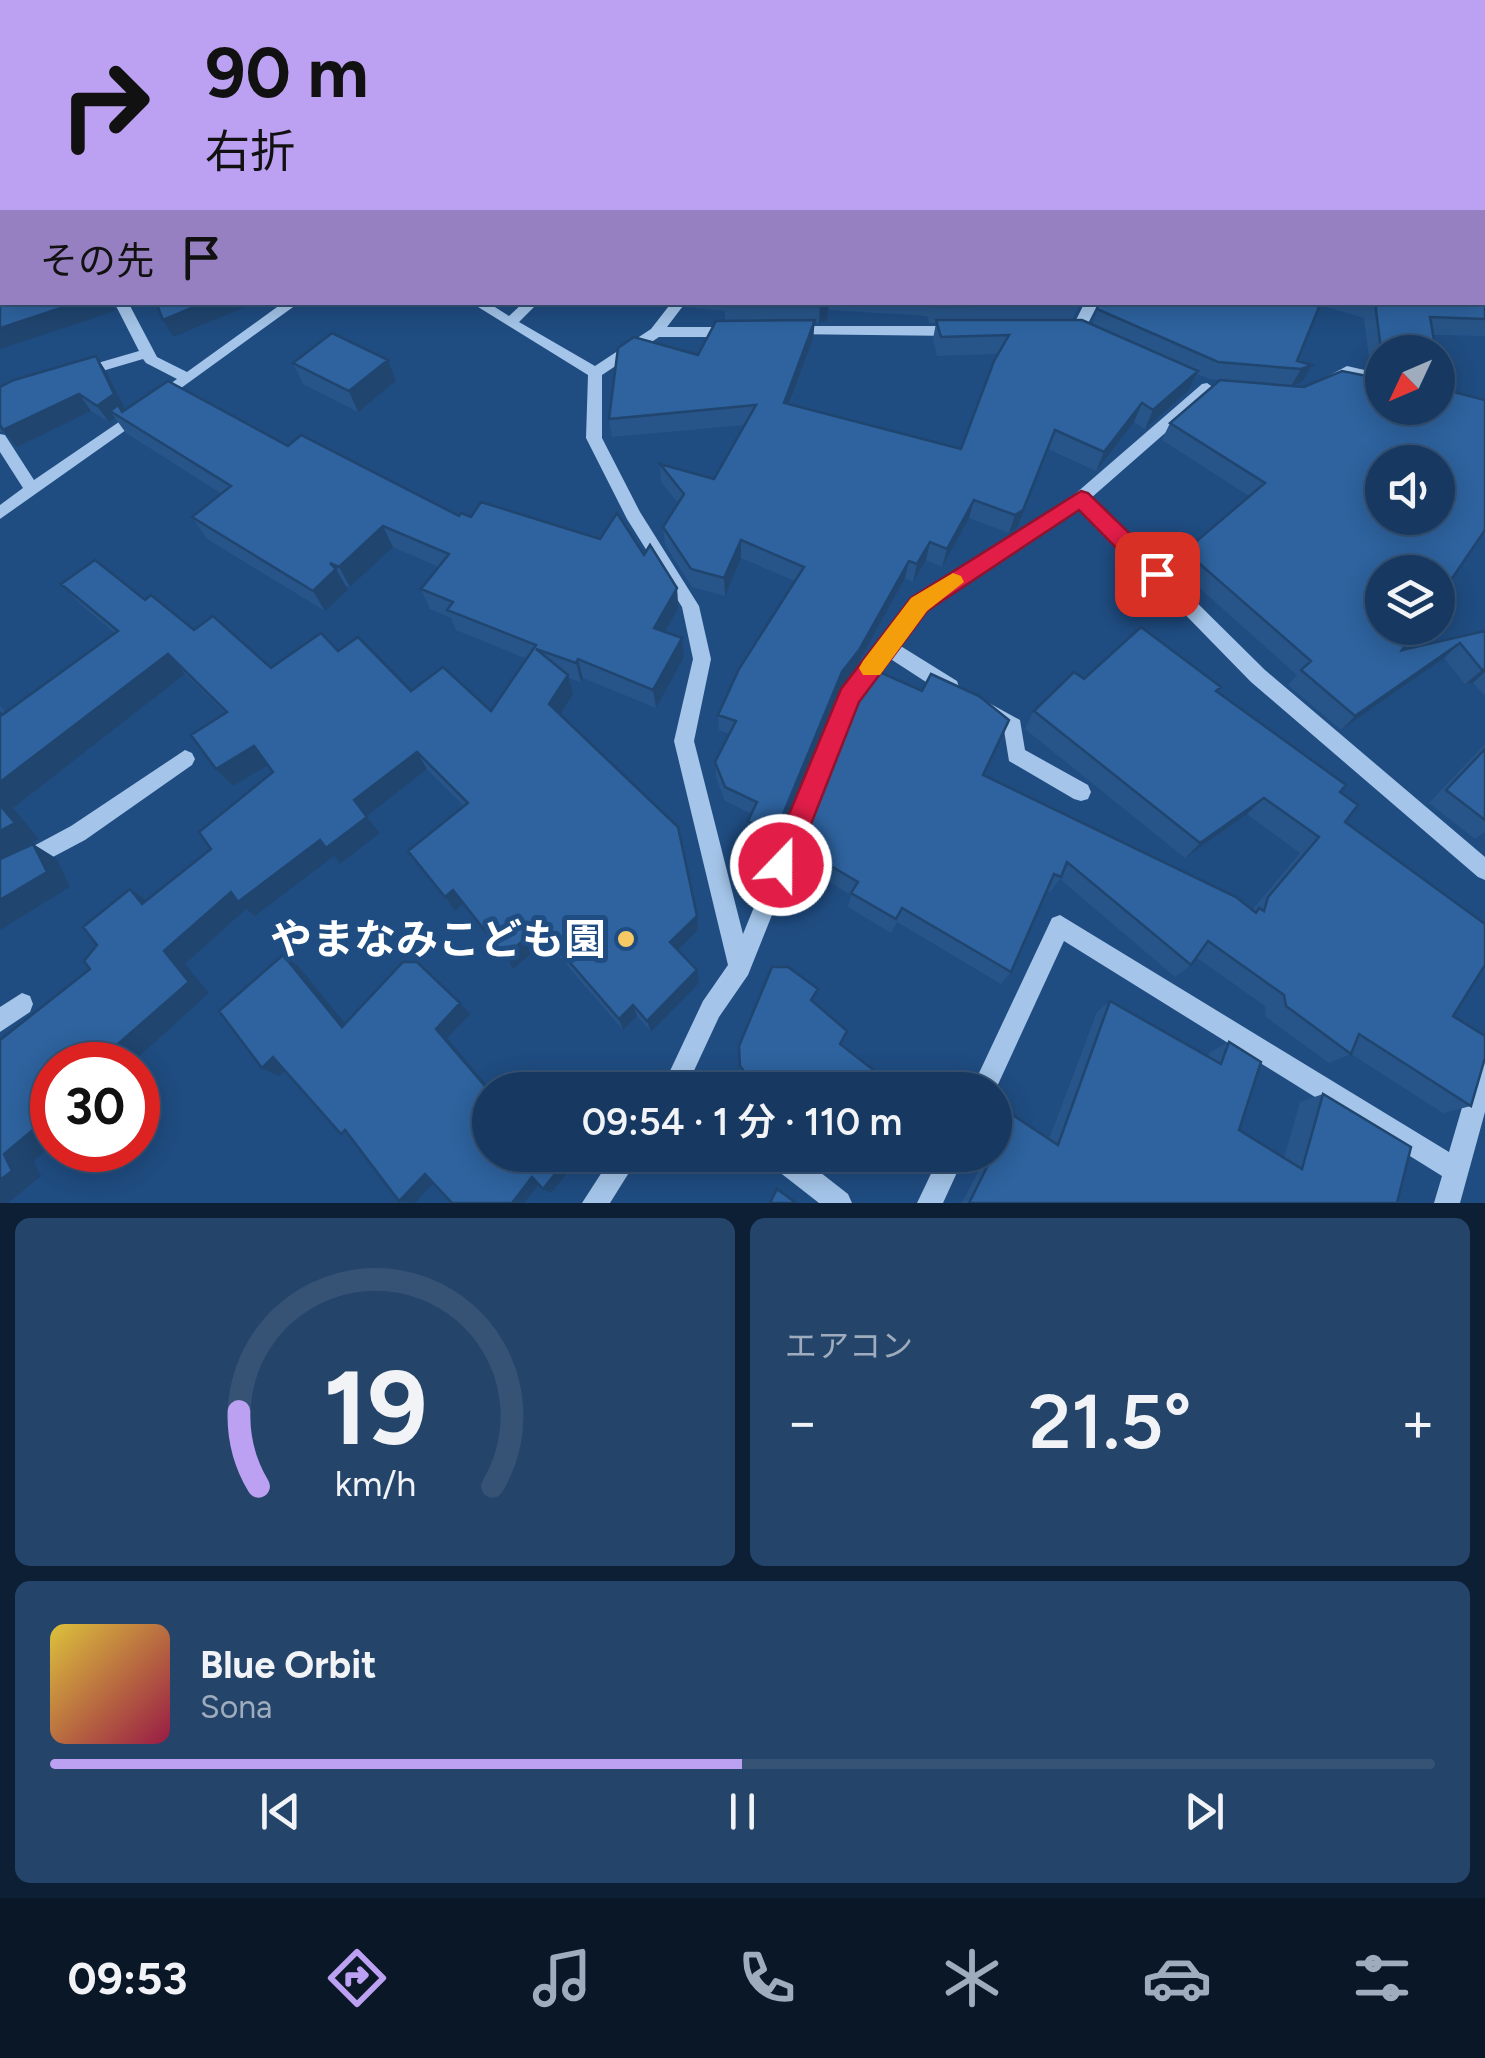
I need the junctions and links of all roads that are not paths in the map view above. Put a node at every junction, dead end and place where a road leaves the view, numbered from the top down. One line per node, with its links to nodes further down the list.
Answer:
1 (123, 305): 15 (street)
2 (290, 305): 19 (street)
3 (482, 305): 7 (street)
4 (530, 305): 7 (street)
5 (678, 305): 12 (street)
6 (1090, 305): 10 (street)
7 (511, 321): 16 (street)
8 (963, 330): 11 (street)
9 (1059, 330): 10 (street)
10 (1078, 330): 14 (street)
11 (771, 331)
12 (656, 332): 13 (street); 16 (street)
13 (752, 332)
14 (1094, 337)
15 (147, 353): 17 (street); 19 (street)
16 (595, 373): 31 (street)
17 (74, 374)
18 (1365, 376): 21 (street)
19 (188, 378): 23 (street)
20 (1191, 381): 24 (street)
21 (1312, 387)
22 (0, 439): 23 (street)
23 (32, 490): 25 (street)
24 (1081, 498): 26 (street); 29 (street)
25 (0, 513)
26 (887, 647): 28 (street); 31 (street)
27 (184, 759): 30 (street)
28 (1081, 792)
29 (1485, 870)
30 (0, 875)
31 (740, 967): 35 (street)
32 (22, 1004): 33 (street)
33 (0, 1020)
34 (1485, 1070): 37 (street)
35 (688, 1072)
36 (991, 1072): 37 (street)
37 (1455, 1170): 44 (street)
38 (616, 1172): 41 (street)
39 (800, 1172): 42 (street)
40 (944, 1172): 43 (street)
41 (595, 1203)
42 (839, 1203)
43 (930, 1203)
44 (1447, 1203)

